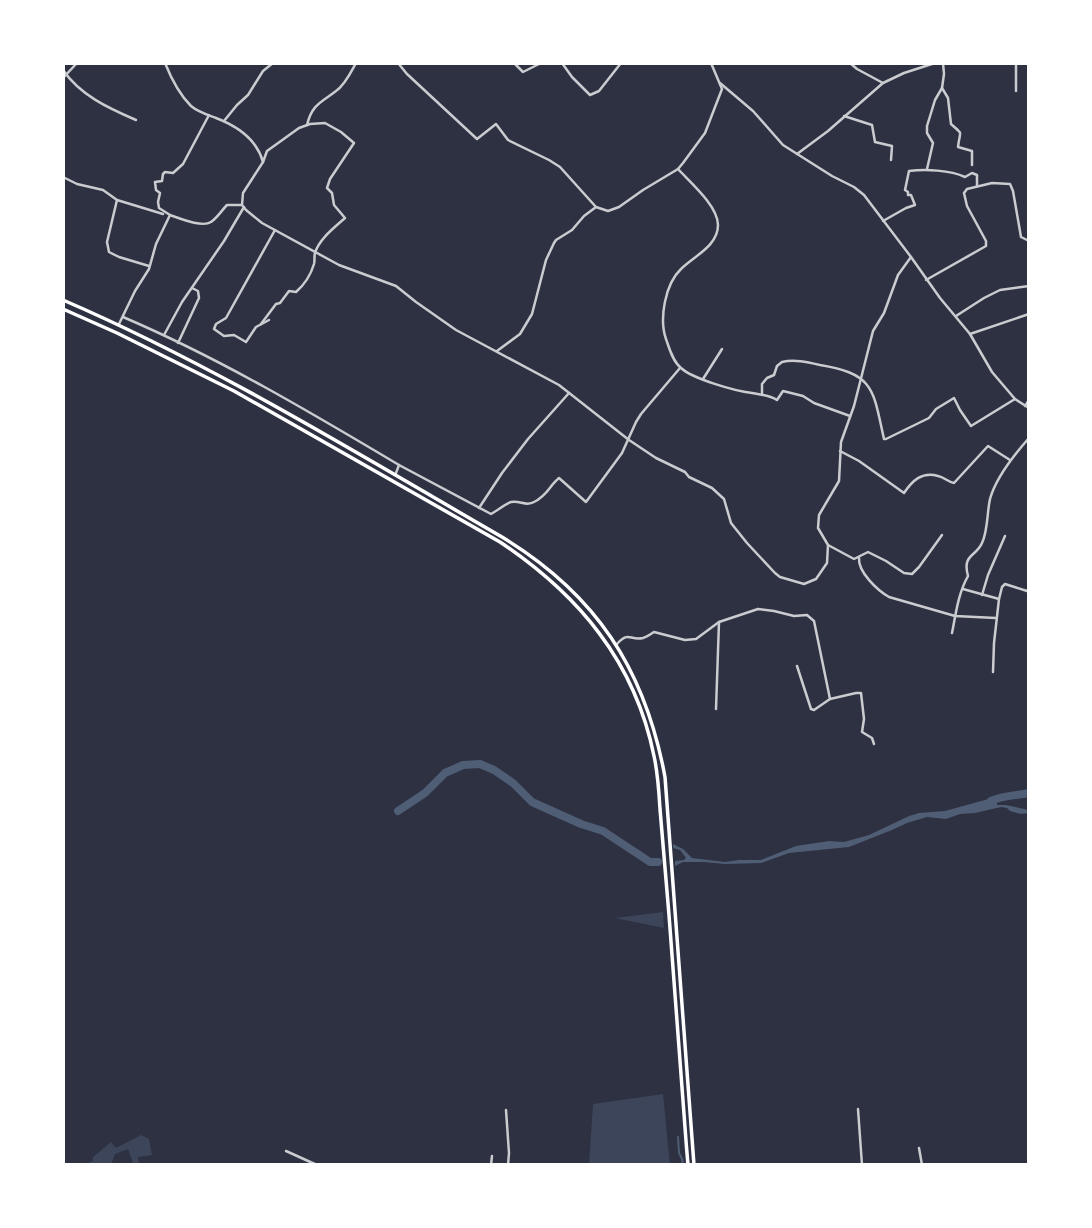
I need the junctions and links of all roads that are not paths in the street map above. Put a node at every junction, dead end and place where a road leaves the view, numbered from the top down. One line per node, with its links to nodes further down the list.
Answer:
1 (77, 63): 15 (street)
2 (165, 63): 20 (street)
3 (272, 63): 23 (street)
4 (356, 63): 24 (street)
5 (398, 63): 37 (street)
6 (514, 63): 7 (street)
7 (541, 63)
8 (562, 63): 9 (street)
9 (621, 63)
10 (711, 63): 16 (street)
11 (850, 63): 17 (street)
12 (935, 63): 17 (street)
13 (943, 63): 18 (street)
14 (1016, 63): 19 (street)
15 (64, 74): 22 (street)
16 (720, 83): 27 (street); 31 (street)
17 (883, 83): 21 (street)
18 (942, 88): 30 (street); 32 (street)
19 (1016, 91)
20 (209, 115): 23 (street); 38 (street)
21 (844, 116): 27 (street); 28 (street)
22 (136, 120)
23 (223, 121): 25 (street)
24 (307, 125): 26 (street); 42 (street)
25 (259, 150): 26 (street); 29 (street)
26 (267, 150): 29 (street)
27 (797, 154): 39 (street)
28 (891, 160)
29 (262, 162): 36 (street)
30 (972, 165)
31 (678, 169): 37 (street); 61 (street)
32 (927, 170): 34 (street); 39 (street)
33 (63, 177): 35 (street)
34 (977, 186): 41 (street); 45 (street)
35 (117, 200): 38 (street); 44 (street)
36 (243, 206): 38 (street); 40 (street); 47 (street)
37 (596, 207): 60 (street)
38 (170, 215): 44 (street)
39 (883, 221): 43 (street)
40 (275, 230): 42 (street); 55 (street)
41 (1029, 242)
42 (315, 251): 55 (street); 60 (street)
43 (911, 257): 45 (street); 62 (street)
44 (149, 266): 52 (street)
45 (926, 280): 51 (street)
46 (1029, 286): 51 (street)
47 (192, 288): 57 (street); 58 (street)
48 (63, 300): 54 (highway)
49 (63, 309): 103 (highway)
50 (1029, 314): 56 (street)
51 (956, 316): 56 (street)
52 (123, 317): 54 (street); 57 (street)
53 (269, 320): 55 (street)
54 (119, 324): 75 (highway)
55 (261, 324)
56 (970, 334): 66 (street)
57 (164, 335): 58 (street)
58 (178, 343): 74 (street)
59 (722, 349): 63 (street)
60 (496, 351): 64 (street)
61 (680, 368): 63 (street); 71 (street)
62 (860, 377): 65 (street); 66 (street); 69 (street)
63 (703, 379): 65 (street)
64 (569, 393): 71 (street); 76 (street)
65 (762, 394): 69 (street)
66 (1015, 399): 68 (street)
67 (1029, 400): 68 (street)
68 (1027, 407)
69 (850, 416): 72 (street)
70 (1028, 438): 73 (street)
71 (629, 440): 76 (street); 79 (street)
72 (840, 451): 73 (street); 79 (street)
73 (1011, 461): 81 (street)
74 (399, 465): 75 (street); 76 (street)
75 (395, 475): 89 (highway)
76 (479, 508)
77 (942, 535): 80 (street)
78 (1005, 536): 83 (street)
79 (828, 545): 80 (street)
80 (859, 558): 85 (street)
81 (961, 588): 83 (street); 85 (street)
82 (1029, 589): 84 (street)
83 (982, 595): 84 (street)
84 (999, 600): 86 (street)
85 (955, 616): 86 (street); 88 (street)
86 (996, 618): 91 (street)
87 (719, 622): 89 (street); 92 (street); 93 (street)
88 (952, 633)
89 (616, 645): 104 (highway)
90 (797, 666): 92 (street)
91 (993, 672)
92 (830, 699): 94 (street)
93 (716, 709)
94 (874, 744)
95 (858, 1109): 105 (street)
96 (506, 1110): 102 (street)
97 (919, 1148): 106 (street)
98 (286, 1151): 100 (street)
99 (492, 1156): 101 (street)
100 (317, 1165)
101 (491, 1165)
102 (508, 1165)
103 (688, 1165)
104 (694, 1165)
105 (862, 1165)
106 (922, 1165)

